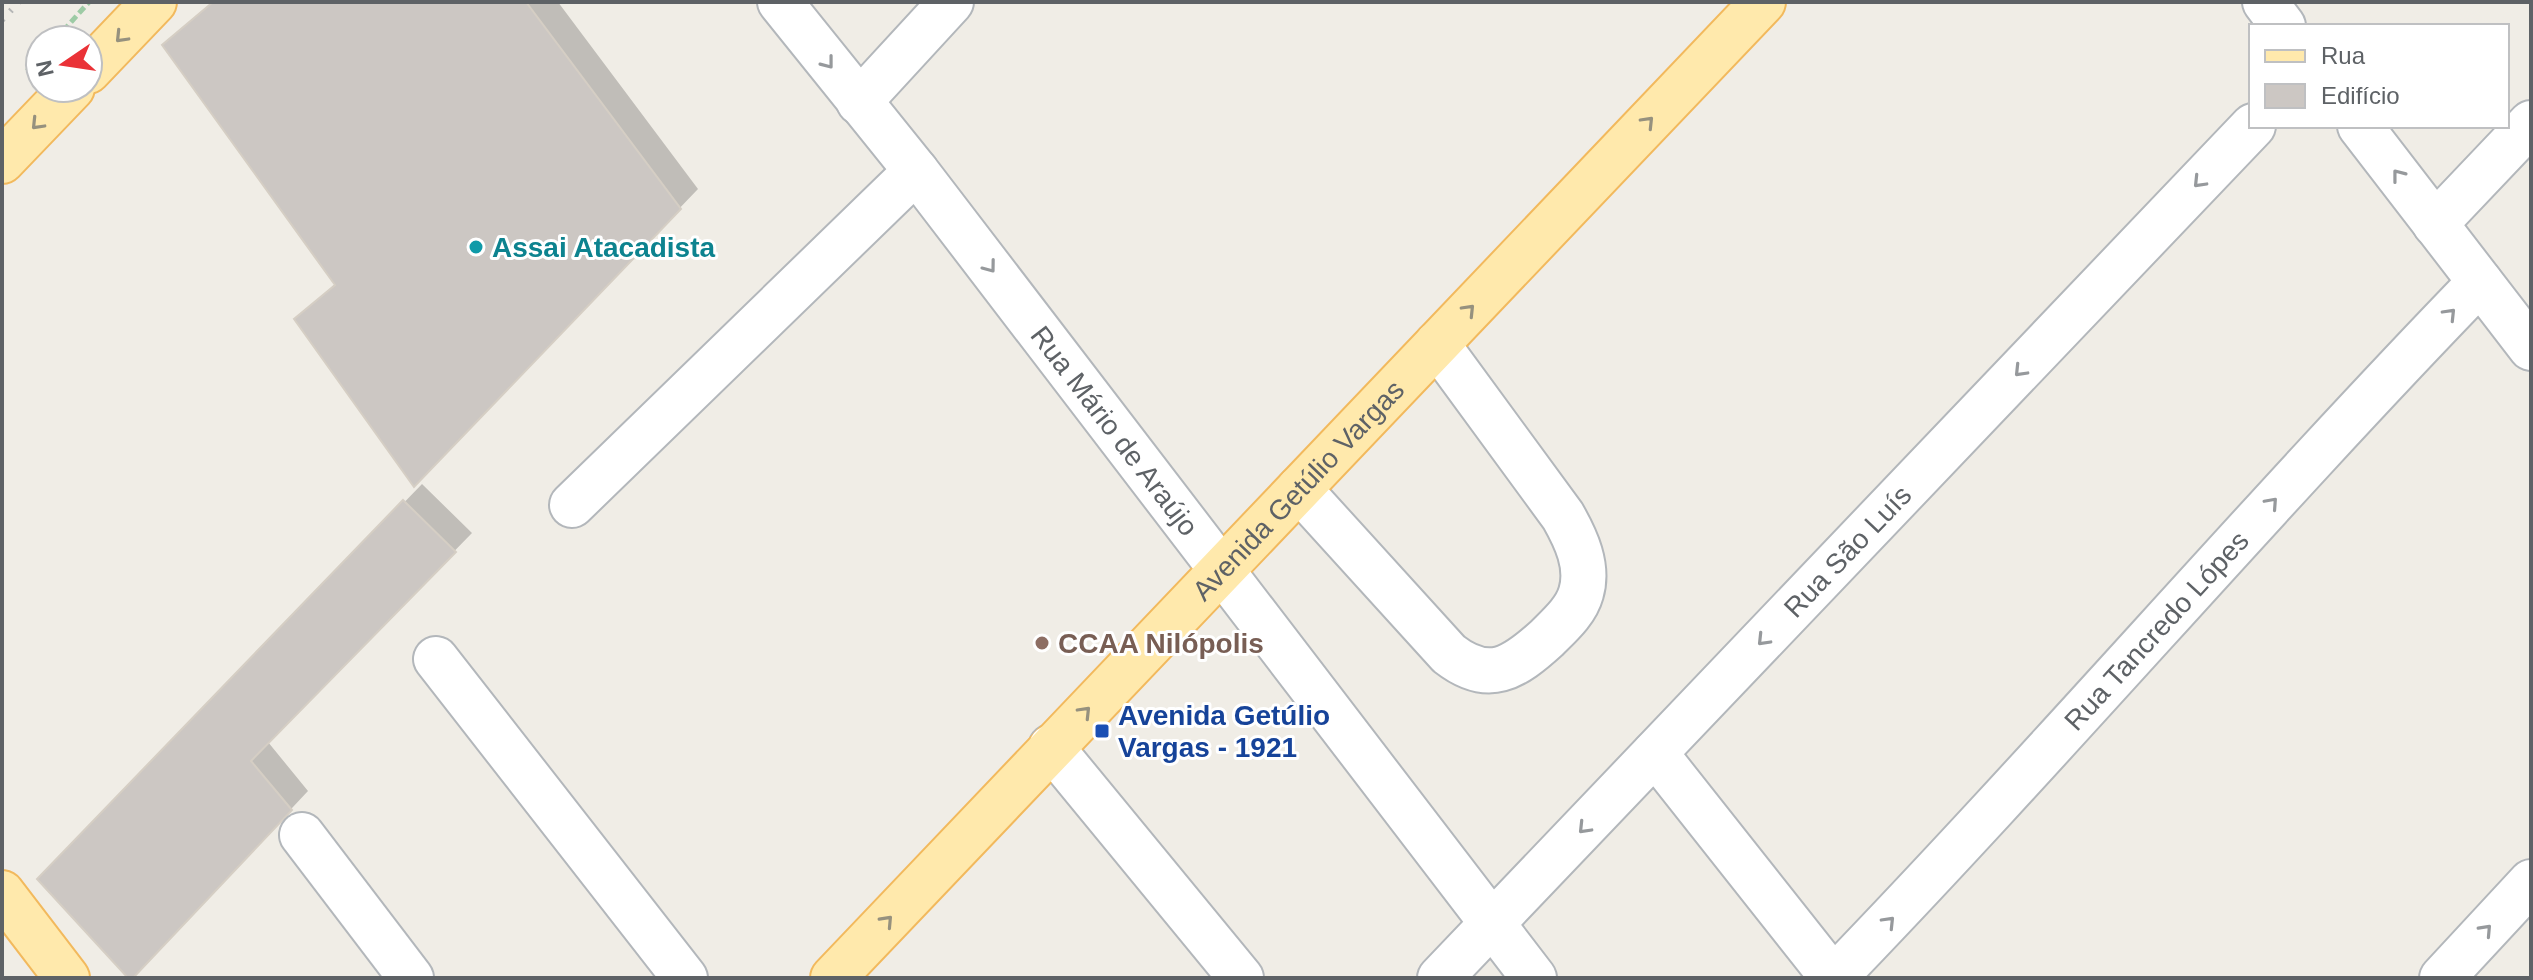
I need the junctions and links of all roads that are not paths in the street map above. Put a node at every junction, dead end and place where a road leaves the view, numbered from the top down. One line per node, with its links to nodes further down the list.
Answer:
1 (154, 2): 5 (main road, one-way to 5)
2 (780, 2): 6 (street, Rua Mário de Araújo, one-way to 6)
3 (951, 2): 6 (street)
4 (1763, 2): 15 (main road, Avenida Getúlio Vargas, one-way to 4)
5 (104, 54)
6 (859, 102): 12 (street, Rua Mário de Araújo)
7 (57, 104): 11 (main road, one-way to 11)
8 (2531, 123): 13 (street)
9 (2251, 128): 22 (street, Rua São Luís, one-way to 22)
10 (2362, 128): 13 (street, one-way to 10)
11 (2, 161)
12 (916, 171): 18 (street); 19 (street, Rua Mário de Araújo, one-way to 19)
13 (2435, 224): 14 (street)
14 (2480, 282): 16 (street); 34 (street, Rua Tancredo Lópes, one-way to 14)
15 (1437, 344): 17 (main road, Avenida Getúlio Vargas); 17 (street)
16 (2531, 348)
17 (1299, 489): 19 (main road, Avenida Getúlio Vargas)
18 (572, 505)
19 (1222, 569): 21 (main road, Avenida Getúlio Vargas, one-way to 19); 26 (street, Rua Mário de Araújo)
20 (436, 659): 30 (street)
21 (1051, 747): 27 (main road, Avenida Getúlio Vargas, one-way to 21); 31 (street)
22 (1655, 753): 26 (street, Rua São Luís, one-way to 26); 34 (street)
23 (302, 835): 29 (street)
24 (2531, 882): 35 (street, one-way to 24)
25 (2, 893): 28 (main road)
26 (1492, 923): 32 (street, Rua São Luís); 33 (street, Rua Mário de Araújo)
27 (852, 971)
28 (67, 978)
29 (411, 978)
30 (685, 978)
31 (1241, 978)
32 (1440, 978)
33 (1534, 978)
34 (1834, 978)
35 (2442, 978)

